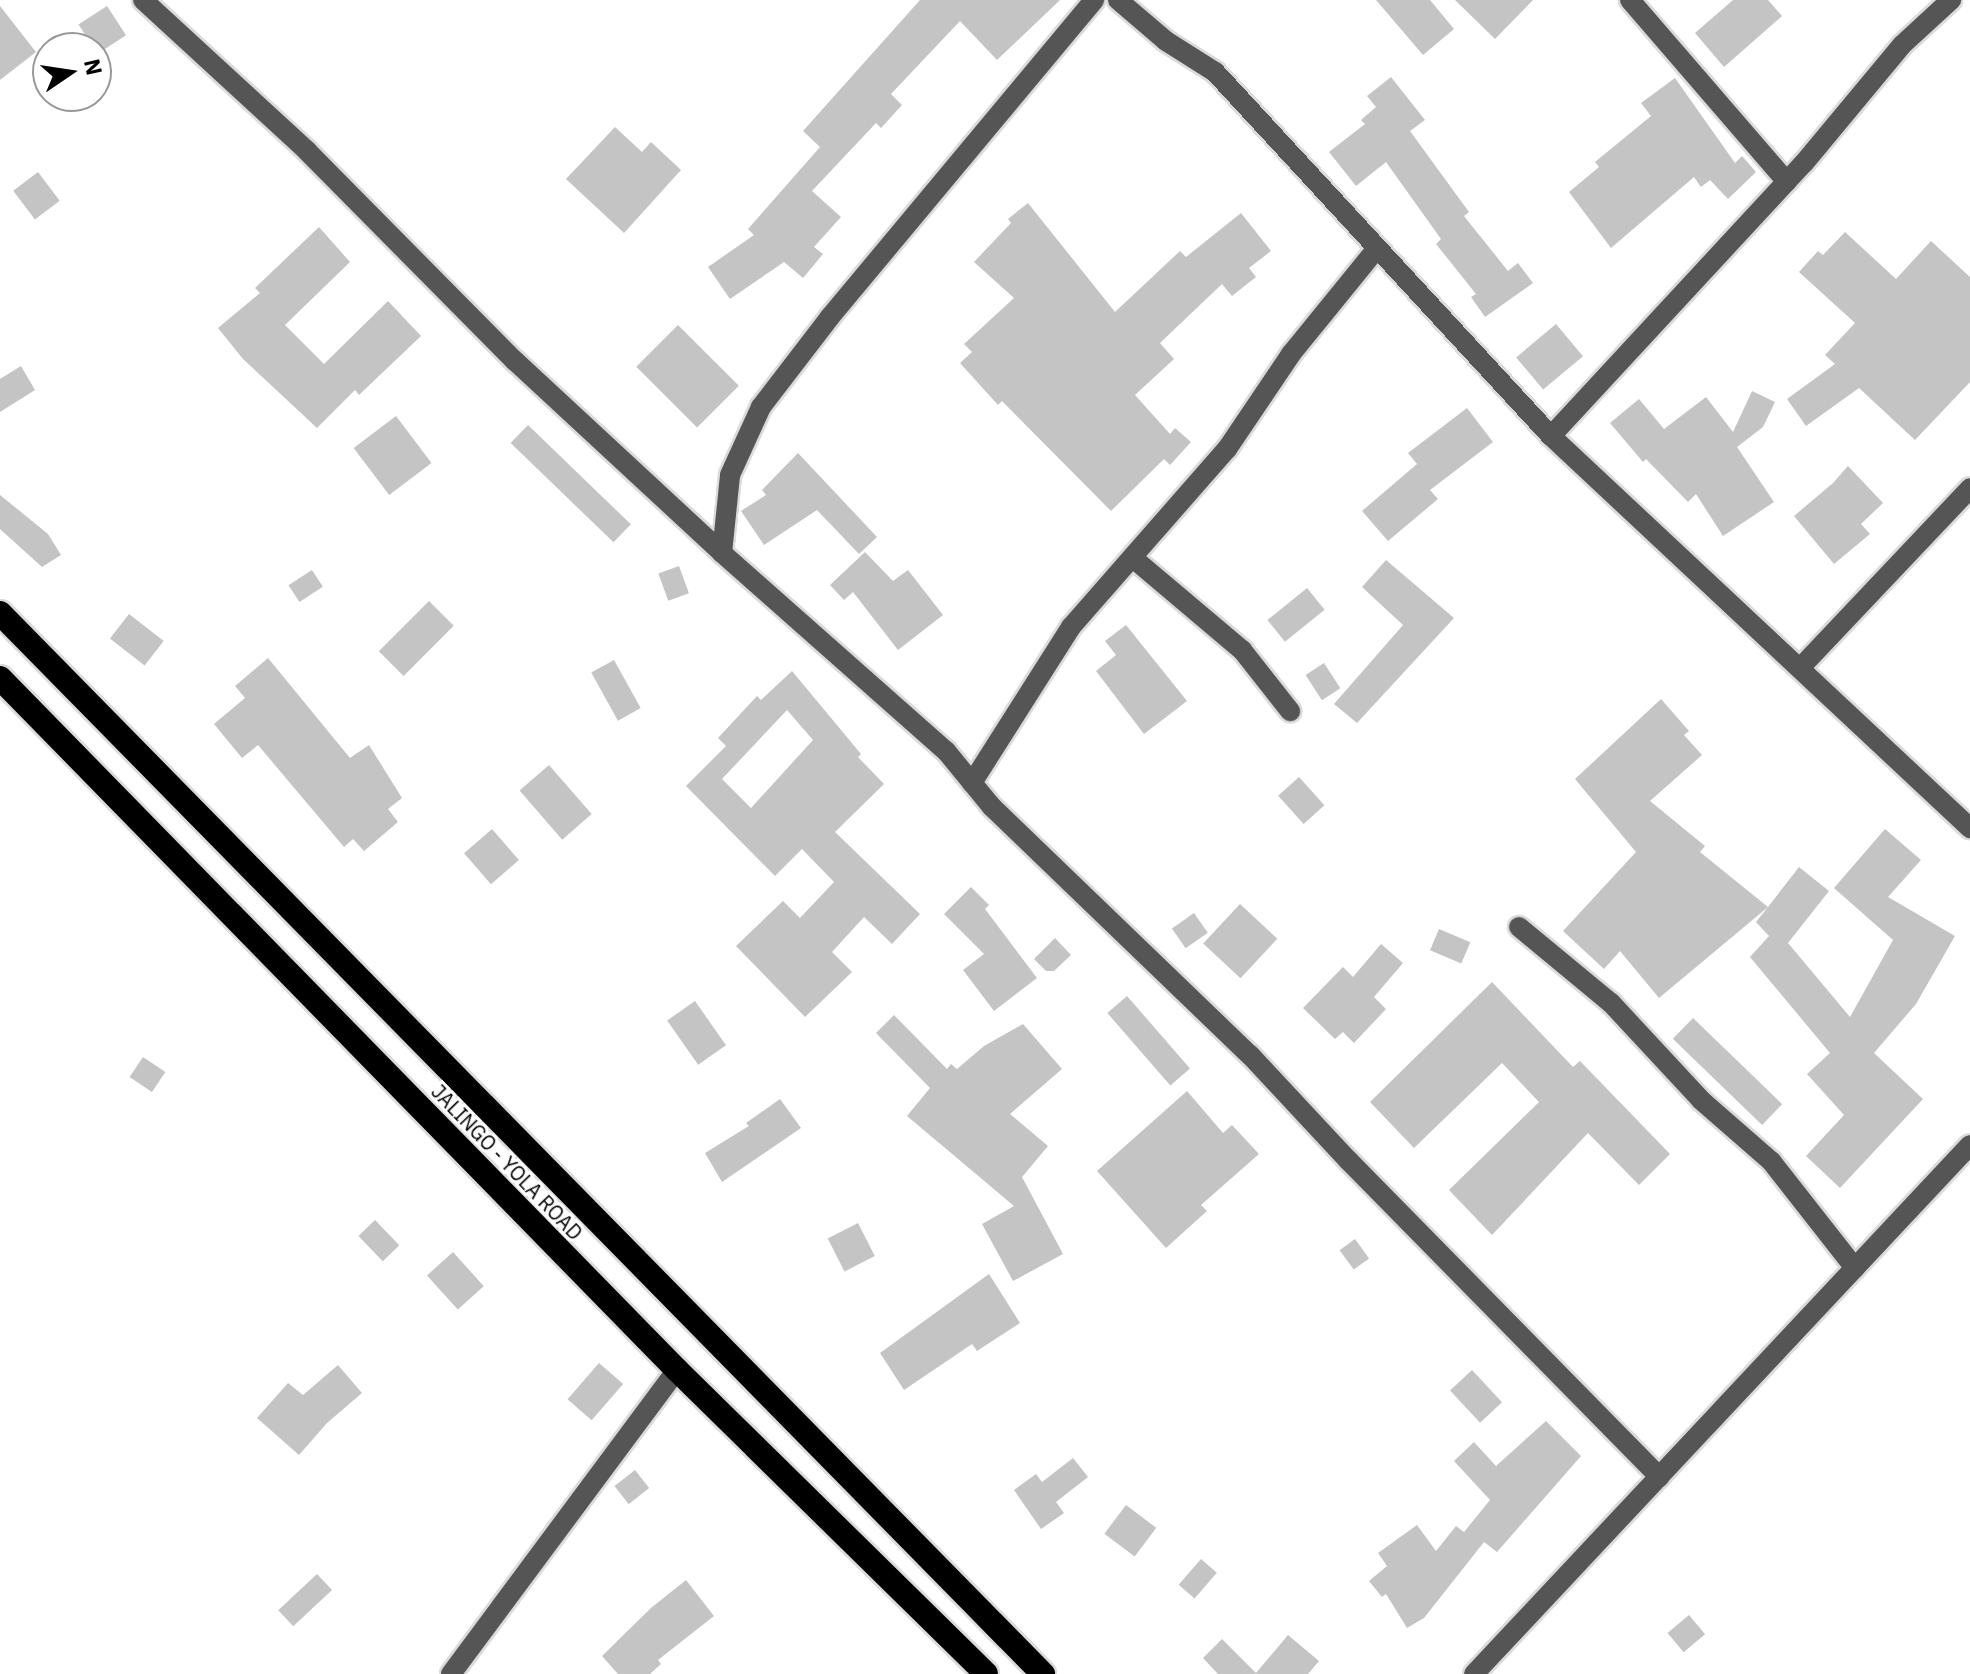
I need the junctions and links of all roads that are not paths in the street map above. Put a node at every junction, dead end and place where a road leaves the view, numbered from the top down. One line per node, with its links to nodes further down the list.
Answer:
1 (143, 0): 10 (street)
2 (1094, 0): 10 (street)
3 (1118, 0): 7 (street)
4 (1630, 0): 6 (street)
5 (1951, 0): 6 (street)
6 (1787, 182): 8 (street)
7 (1377, 248): 8 (street); 11 (street)
8 (1551, 436): 13 (street)
9 (1970, 488): 13 (street)
10 (722, 553): 16 (street)
11 (1133, 558): 15 (street); 16 (street)
12 (0, 613): 25 (highway)
13 (1801, 667): 17 (street)
14 (0, 678): 21 (highway, JALINGO - YOLA ROAD)
15 (1290, 711)
16 (972, 783): 22 (street)
17 (1970, 828)
18 (1519, 927): 20 (street)
19 (1970, 1145): 20 (street)
20 (1855, 1268): 22 (street)
21 (677, 1370): 23 (street); 24 (highway, JALINGO - YOLA ROAD)
22 (1659, 1477): 26 (street)
23 (451, 1674)
24 (986, 1674)
25 (1043, 1674)
26 (1474, 1674)

